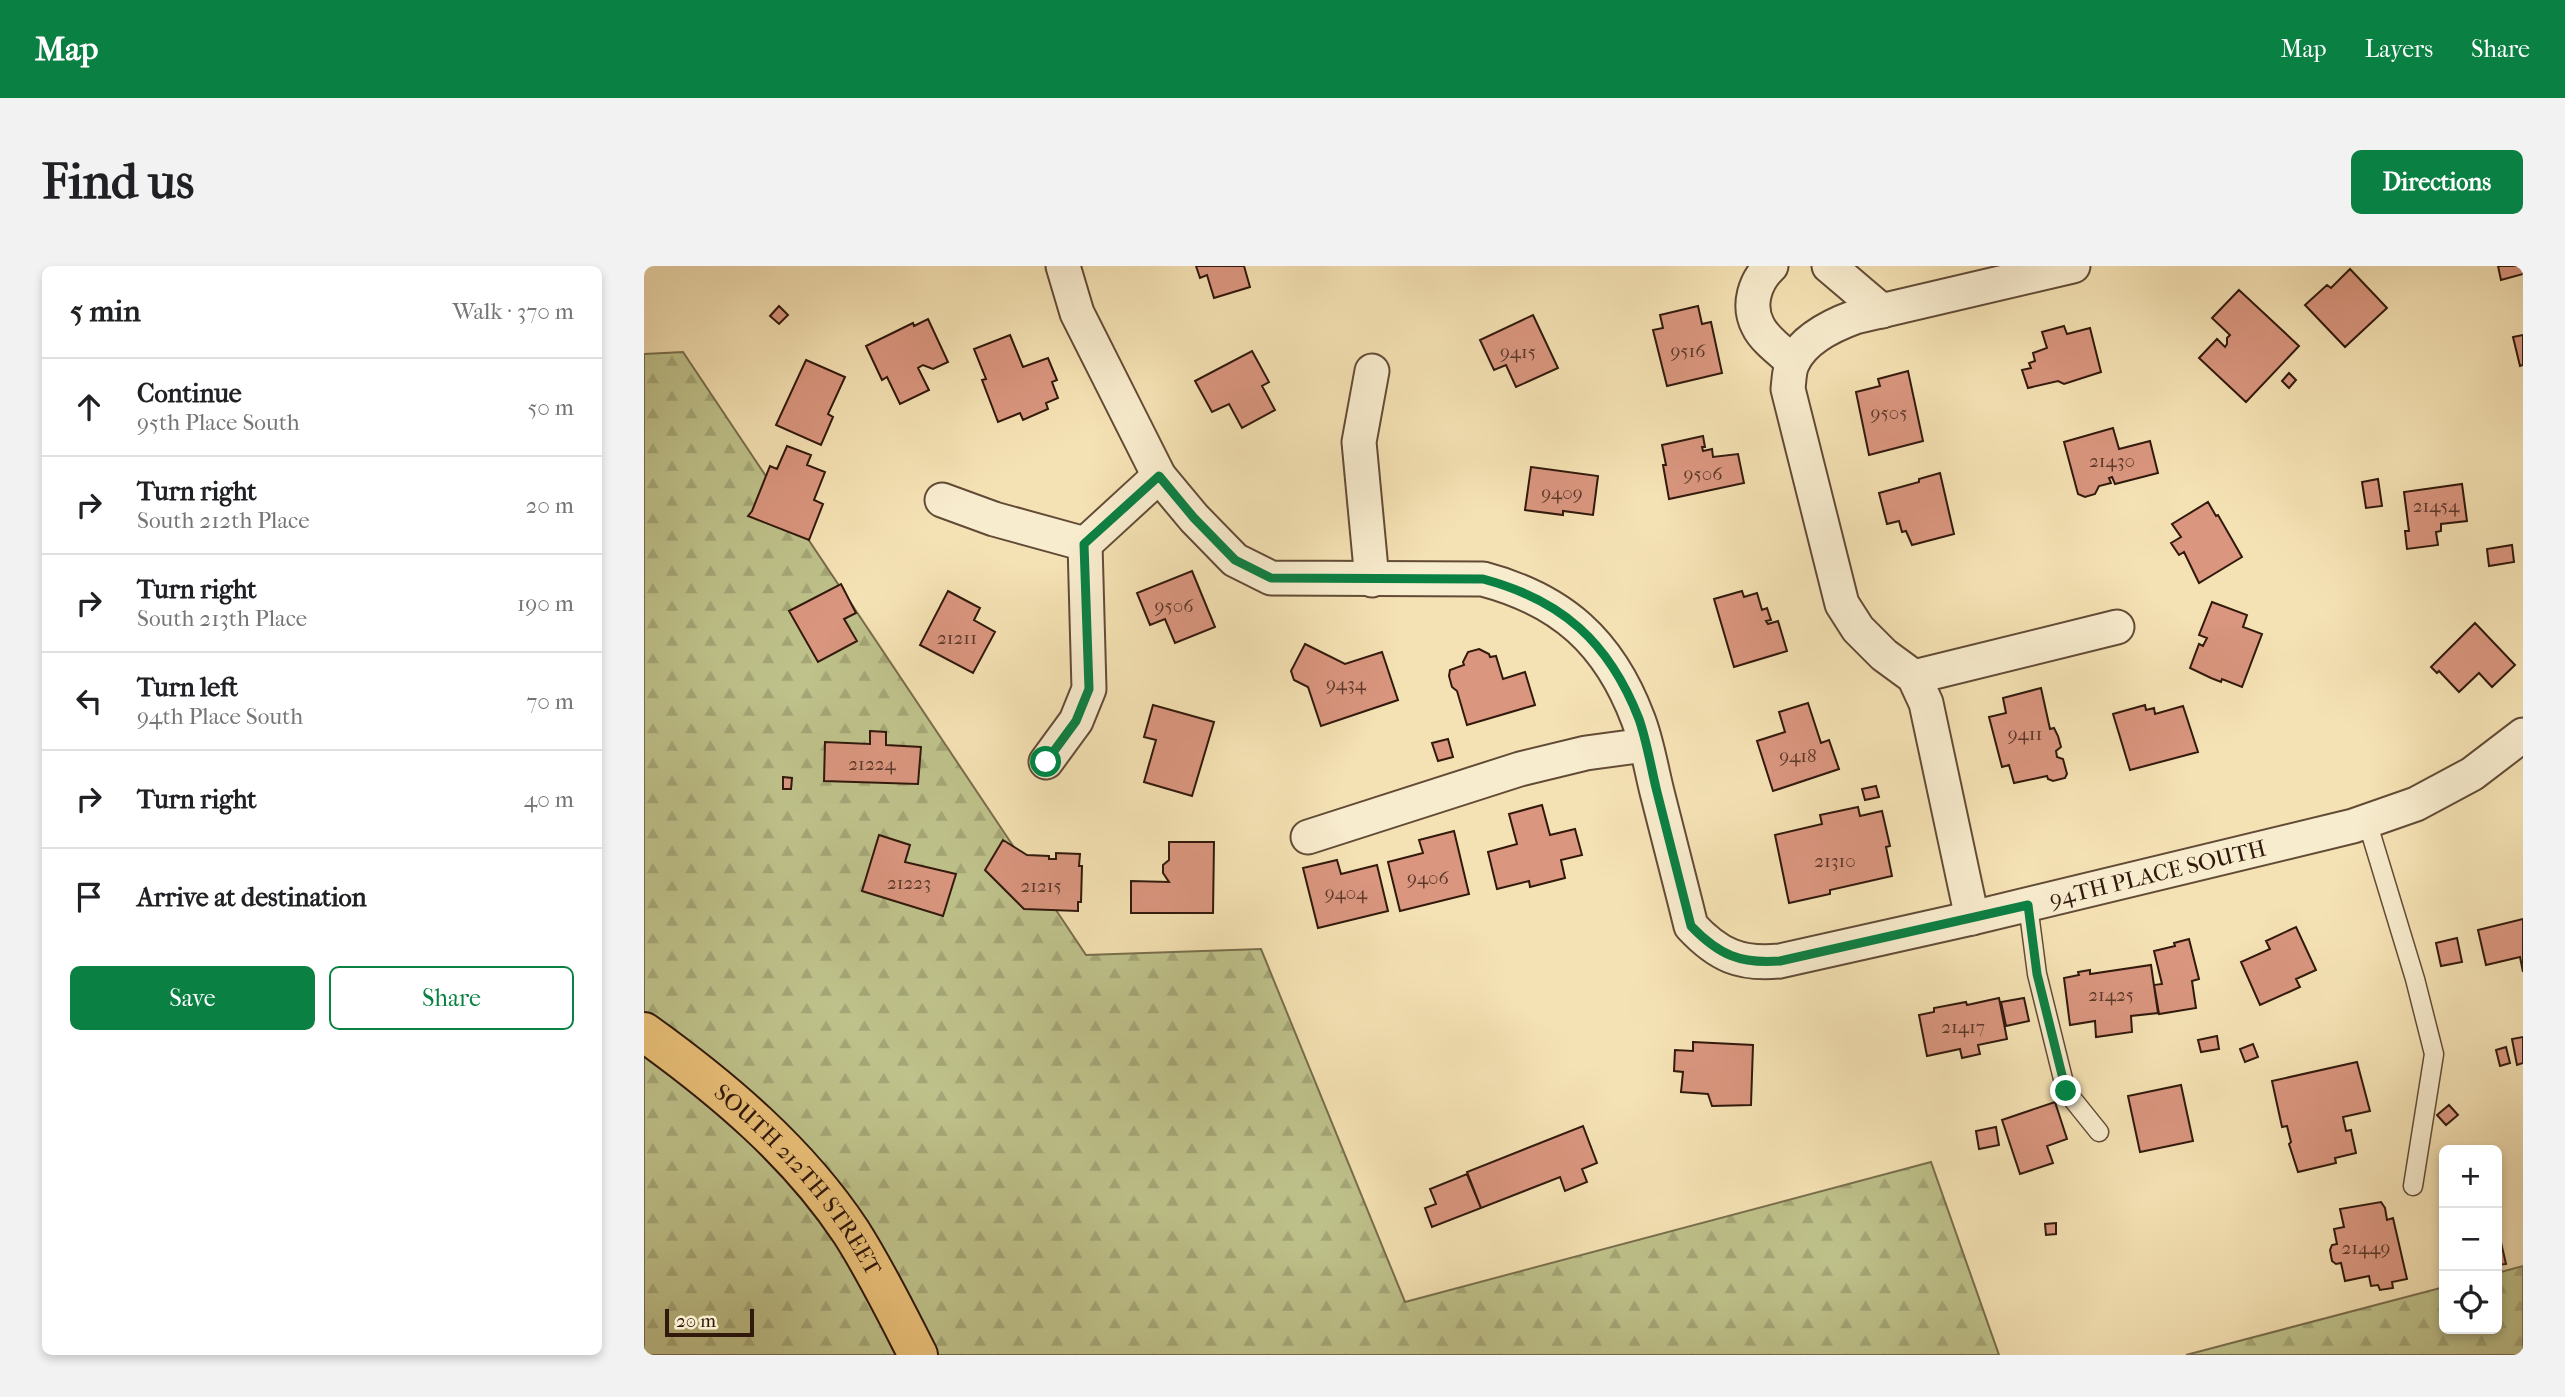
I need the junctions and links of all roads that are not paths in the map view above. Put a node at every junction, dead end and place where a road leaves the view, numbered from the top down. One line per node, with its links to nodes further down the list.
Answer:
1 (1063, 266): 8 (street)
2 (1771, 266): 6 (street)
3 (1829, 266): 5 (street)
4 (2073, 266): 5 (street)
5 (1869, 314): 6 (street)
6 (1793, 362): 13 (street)
7 (1372, 371): 11 (street)
8 (1159, 476): 10 (street); 11 (street)
9 (942, 500): 10 (street)
10 (1084, 544): 16 (street)
11 (1371, 580): 15 (street)
12 (2117, 627): 13 (street)
13 (1914, 677): 20 (street)
14 (2523, 736): 17 (street, 94TH PLACE SOUTH)
15 (1645, 745): 18 (street); 20 (street, 94TH PLACE SOUTH)
16 (1046, 762)
17 (2367, 821): 19 (street, 94TH PLACE SOUTH); 23 (lane)
18 (1308, 837)
19 (2028, 905): 20 (street, 94TH PLACE SOUTH); 22 (lane)
20 (1972, 918)
21 (644, 1032): 24 (main road, SOUTH 212TH STREET)
22 (2099, 1132)
23 (2413, 1186)
24 (918, 1355)

